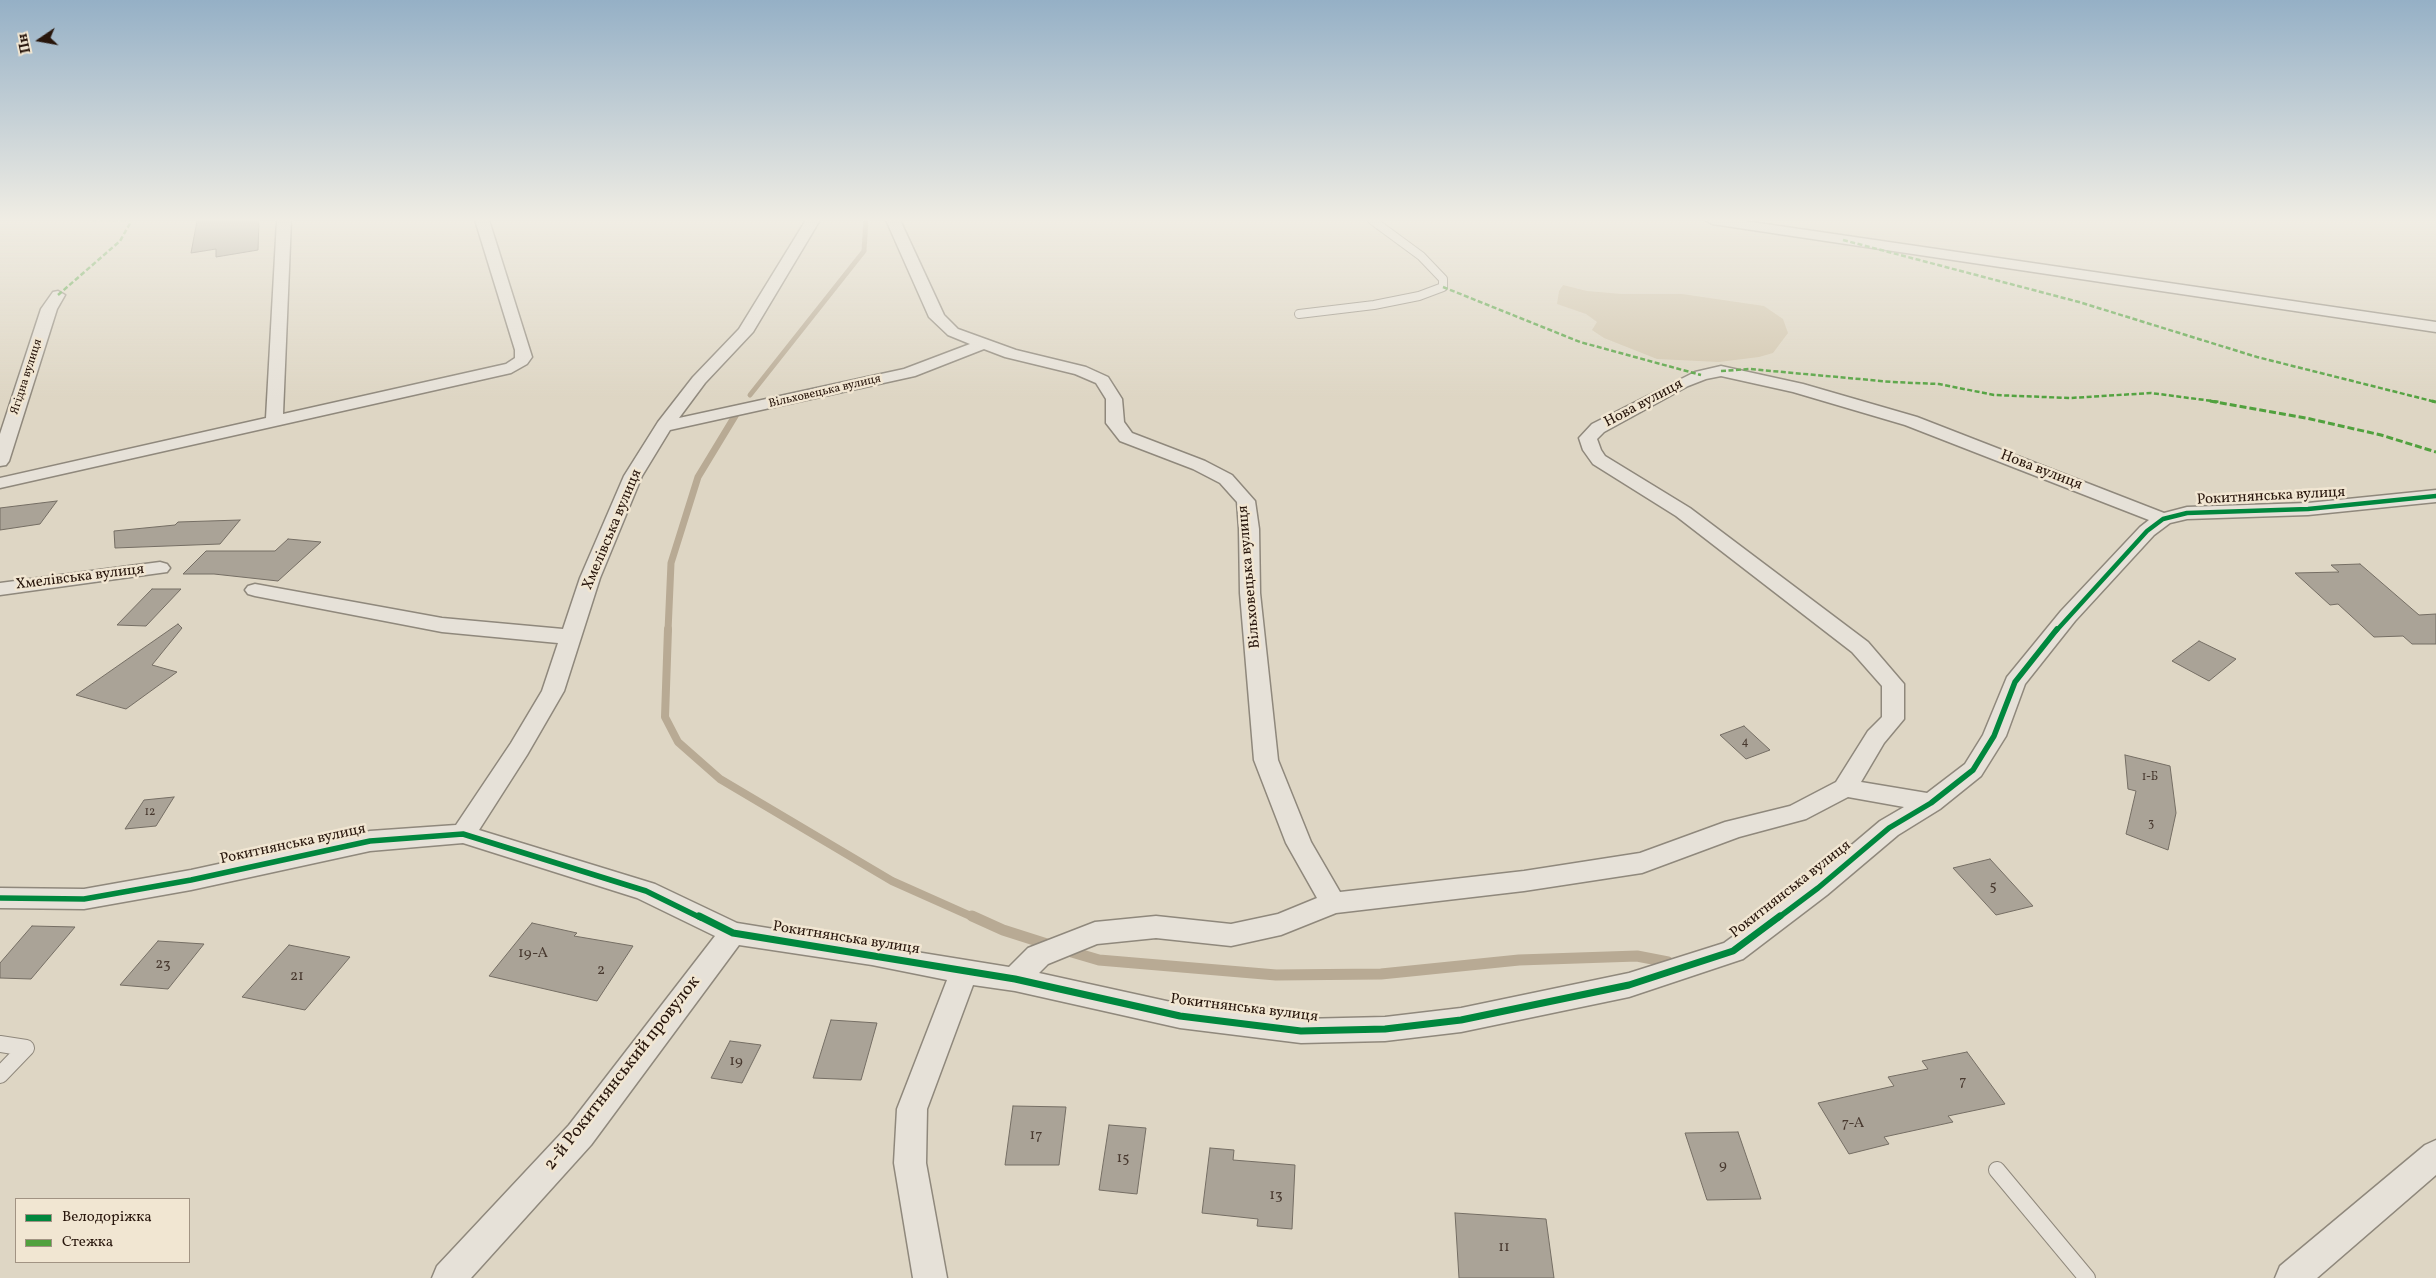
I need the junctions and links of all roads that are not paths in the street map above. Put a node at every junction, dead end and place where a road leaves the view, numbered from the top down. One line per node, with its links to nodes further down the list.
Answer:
1 (281, 280): 11 (street)
2 (501, 280): 11 (street)
3 (776, 280): 12 (street, Хмелівська вулиця)
4 (920, 280): 10 (street, Вільховецька вулиця)
5 (1443, 280): 8 (lane)
6 (2116, 280): 9 (street)
7 (58, 295): 13 (street, Ягідна вулиця)
8 (1299, 314)
9 (2436, 327)
10 (983, 344): 12 (street, Вільховецька вулиця); 25 (street, Вільховецька вулиця)
11 (274, 422): 14 (street)
12 (664, 426): 20 (street, Хмелівська вулиця)
13 (0, 461)
14 (0, 483)
15 (2436, 496): 16 (street, Рокитнянська вулиця)
16 (2163, 519): 21 (street, Нова вулиця); 22 (street, Рокитнянська вулиця)
17 (160, 568): 18 (street, Хмелівська вулиця)
18 (0, 589)
19 (254, 590): 20 (street)
20 (572, 637): 23 (street, Хмелівська вулиця)
21 (1845, 788): 22 (street); 25 (street)
22 (1931, 802): 28 (street, Рокитнянська вулиця)
23 (463, 834): 24 (street, Рокитнянська вулиця); 26 (street, Рокитнянська вулиця)
24 (0, 898)
25 (1333, 902): 28 (street)
26 (733, 934): 27 (street, Рокитнянська вулиця); 33 (street, 2-й Рокитнянський провулок)
27 (964, 972): 28 (street, Рокитнянська вулиця); 34 (street)
28 (1015, 979)
29 (0, 1044): 30 (lane)
30 (0, 1075)
31 (2436, 1155): 36 (street)
32 (1997, 1170): 35 (lane)
33 (449, 1278)
34 (930, 1278)
35 (2088, 1278)
36 (2292, 1278)

